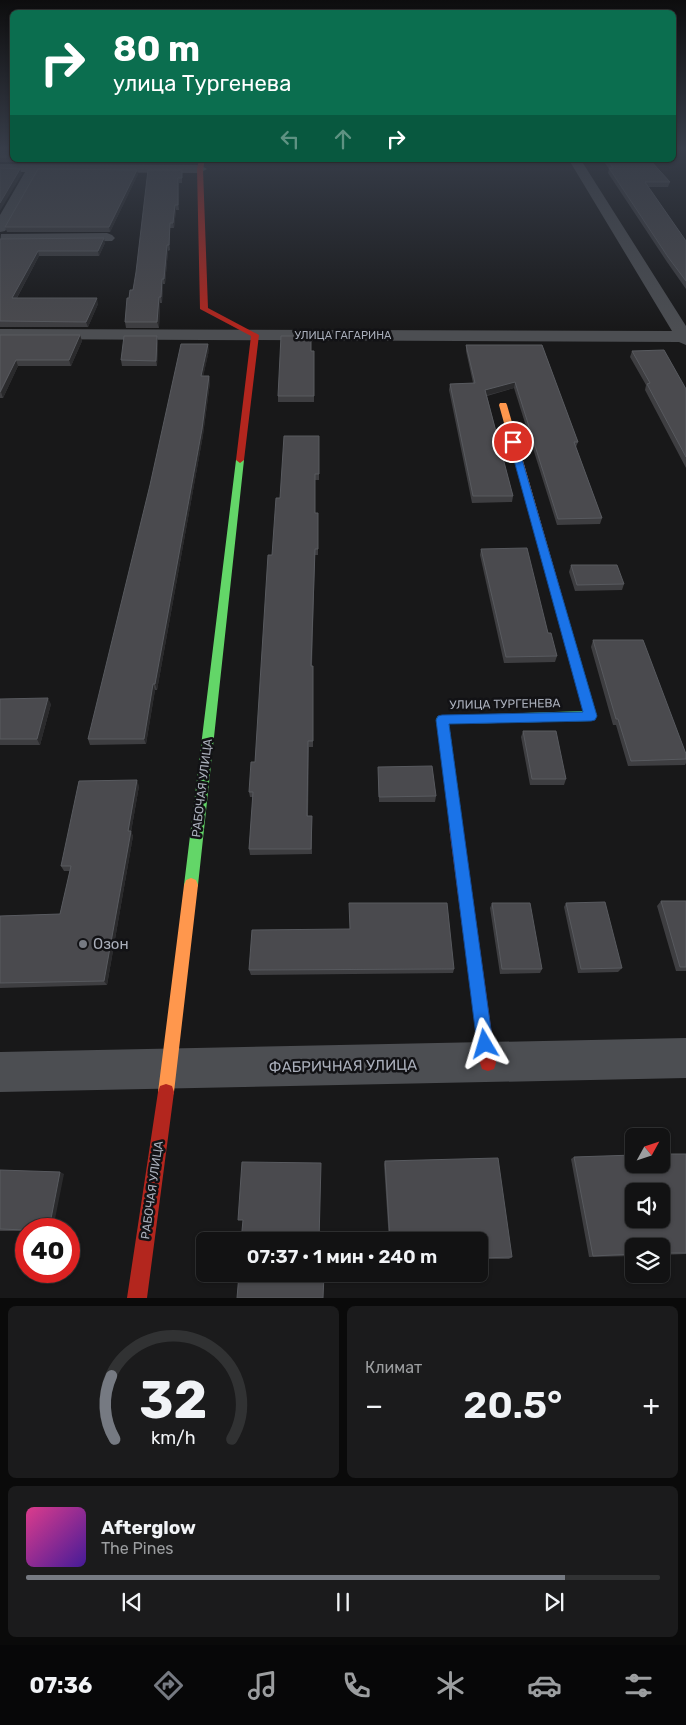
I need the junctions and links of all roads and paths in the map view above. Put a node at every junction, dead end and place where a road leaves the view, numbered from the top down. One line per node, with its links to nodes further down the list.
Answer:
1 (13, 209): 4 (street)
2 (202, 209): 6 (street)
3 (606, 209): 10 (street)
4 (0, 235): 5 (street)
5 (107, 238)
6 (204, 309): 8 (street); 9 (street)
7 (0, 334): 8 (street, УЛИЦА ГАГАРИНА)
8 (165, 335): 9 (street, УЛИЦА ГАГАРИНА)
9 (256, 335): 10 (street, УЛИЦА ГАГАРИНА); 14 (street, РАБОЧАЯ УЛИЦА)
10 (685, 338)
11 (503, 405): 13 (street, УЛИЦА ТУРГЕНЕВА)
12 (686, 1058): 13 (street, ФАБРИЧНАЯ УЛИЦА)
13 (488, 1063): 14 (street, ФАБРИЧНАЯ УЛИЦА)
14 (169, 1070): 15 (street, ФАБРИЧНАЯ УЛИЦА); 16 (street, РАБОЧАЯ УЛИЦА)
15 (0, 1072)
16 (137, 1298)

